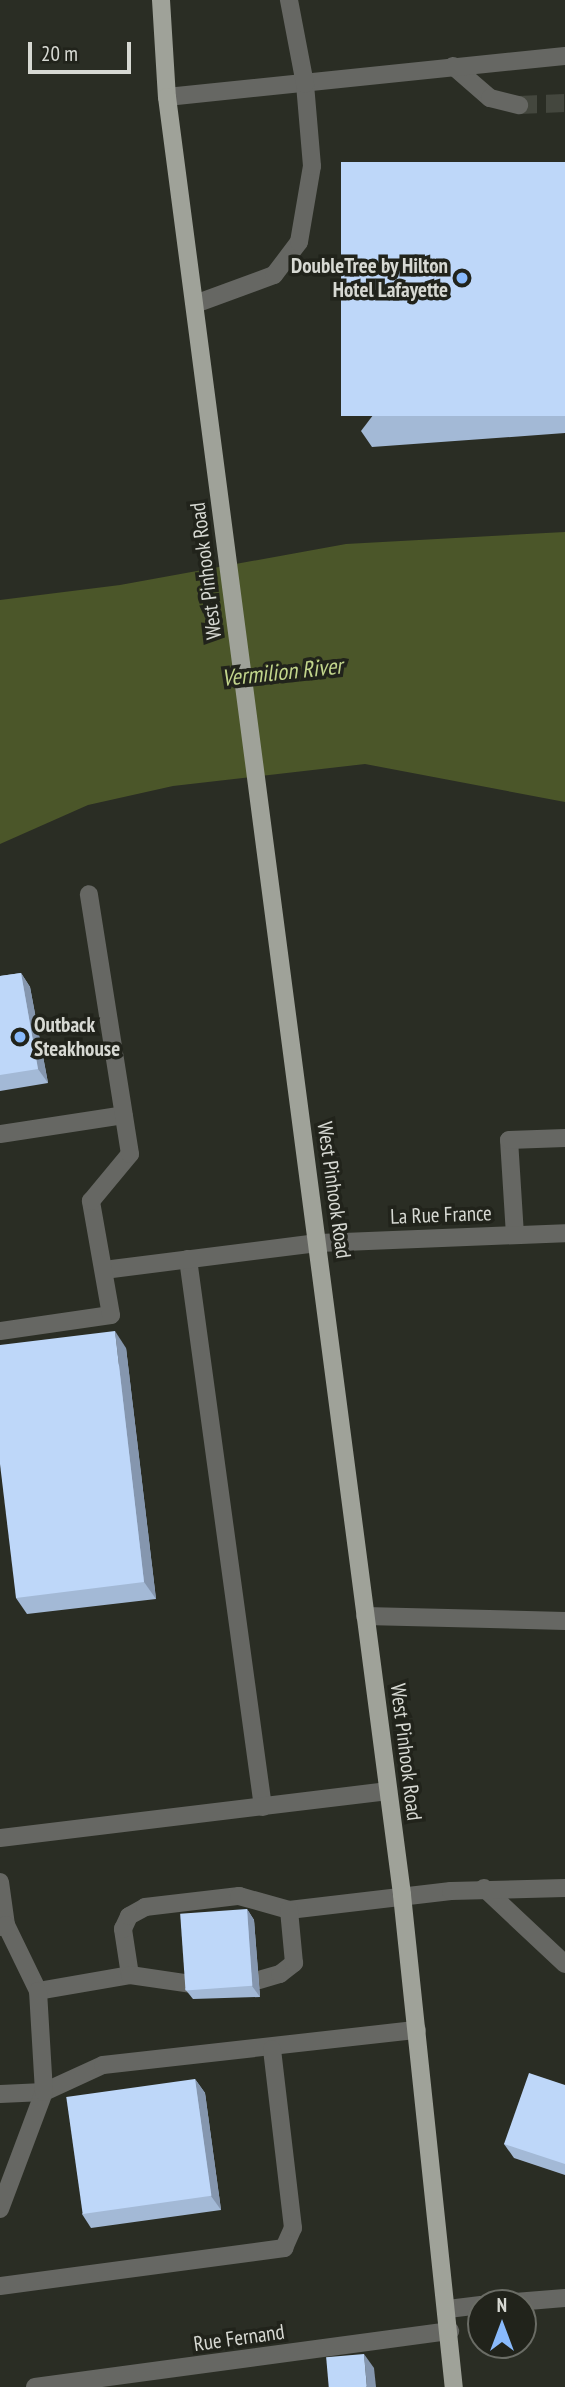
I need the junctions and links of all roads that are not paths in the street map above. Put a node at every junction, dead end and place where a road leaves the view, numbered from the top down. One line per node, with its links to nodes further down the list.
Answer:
1 (161, 0): 6 (main road, West Pinhook Road)
2 (289, 0): 5 (street)
3 (565, 56): 4 (street)
4 (453, 66): 5 (street); 7 (street)
5 (305, 84): 6 (street); 8 (street)
6 (167, 97): 8 (main road, West Pinhook Road)
7 (519, 105)
8 (195, 304): 15 (main road, West Pinhook Road)
9 (89, 894): 10 (street)
10 (124, 1115): 11 (street); 17 (street)
11 (0, 1134)
12 (565, 1138): 14 (street)
13 (565, 1233): 14 (street, La Rue France)
14 (515, 1235): 15 (street, La Rue France)
15 (319, 1243): 16 (street, La Rue France); 19 (main road, West Pinhook Road)
16 (188, 1259): 17 (street, La Rue France); 22 (street)
17 (104, 1270): 18 (street)
18 (0, 1331)
19 (365, 1616): 20 (street); 21 (main road, West Pinhook Road)
20 (565, 1621)
21 (388, 1791): 22 (street); 27 (main road, West Pinhook Road)
22 (263, 1807): 23 (street)
23 (0, 1838)
24 (0, 1882): 29 (street)
25 (484, 1888): 26 (street); 27 (street); 30 (street)
26 (565, 1888)
27 (401, 1895): 28 (street); 35 (main road, West Pinhook Road)
28 (289, 1910): 31 (street); 32 (street)
29 (3, 1926): 34 (street)
30 (565, 1964)
31 (130, 1975): 33 (street); 34 (street)
32 (259, 1980)
33 (192, 1984)
34 (38, 1991): 37 (street)
35 (417, 2030): 36 (street); 44 (main road, West Pinhook Road)
36 (272, 2049): 37 (street); 40 (street)
37 (44, 2092): 38 (street); 39 (street)
38 (0, 2094)
39 (0, 2209)
40 (0, 2286)
41 (565, 2298): 42 (street)
42 (537, 2300)
43 (467, 2307): 44 (street)
44 (448, 2309): 45 (main road, West Pinhook Road)
45 (450, 2331): 46 (street, Rue Fernand); 48 (main road, West Pinhook Road)
46 (105, 2383): 47 (street, Rue Fernand)
47 (35, 2387)
48 (454, 2387)

